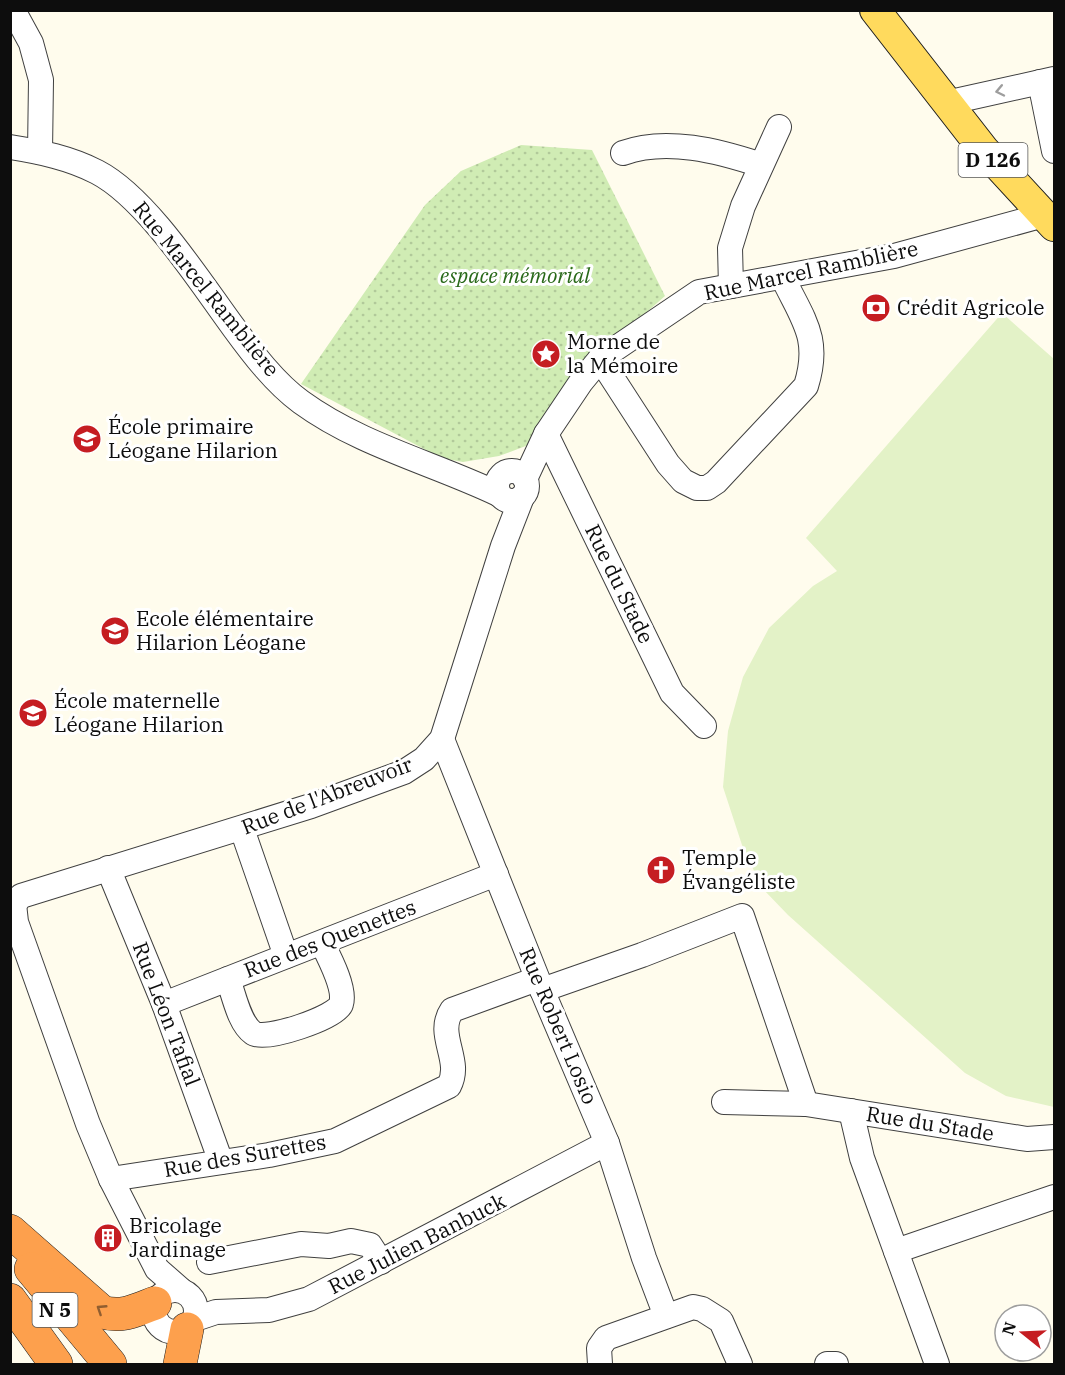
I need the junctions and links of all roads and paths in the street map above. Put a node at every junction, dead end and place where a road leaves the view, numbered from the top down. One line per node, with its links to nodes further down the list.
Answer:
1 (13, 10): 8 (street)
2 (875, 10): 4 (main road, D 126)
3 (1047, 80): 4 (street, one-way to 4); 7 (street)
4 (946, 103): 11 (main road, D 126)
5 (779, 127): 10 (street)
6 (10, 147): 8 (street, Rue Marcel Ramblière)
7 (1054, 151)
8 (40, 152): 16 (street, Rue Marcel Ramblière)
9 (623, 153): 10 (street)
10 (761, 165): 13 (street)
11 (1049, 220): 12 (street, Rue Marcel Ramblière)
12 (783, 278): 13 (street, Rue Marcel Ramblière); 14 (street)
13 (731, 286): 14 (street, Rue Marcel Ramblière)
14 (600, 359): 15 (street, Rue Marcel Ramblière)
15 (541, 443): 16 (street, Rue Marcel Ramblière); 17 (street, Rue du Stade)
16 (512, 485): 18 (street, Rue de l'Abreuvoir)
17 (704, 726)
18 (442, 739): 19 (street, Rue de l'Abreuvoir); 21 (street, Rue Robert Losio)
19 (242, 829): 20 (street, Rue de l'Abreuvoir); 24 (street)
20 (108, 868): 22 (street, Rue de l'Abreuvoir); 27 (street, Rue Léon Tafial)
21 (496, 874): 23 (street, Rue des Quenettes); 26 (street, Rue Robert Losio)
22 (12, 902): 34 (street)
23 (322, 943): 24 (street, Rue des Quenettes); 25 (street)
24 (286, 956): 25 (street, Rue des Quenettes)
25 (228, 980): 27 (street, Rue des Quenettes)
26 (540, 985): 29 (street, Rue des Surettes); 32 (street, Rue Robert Losio); 33 (street, Rue des Surettes)
27 (164, 1004): 33 (street, Rue Léon Tafial)
28 (724, 1102): 29 (street, Rue du Stade)
29 (807, 1104): 30 (street, Rue du Stade)
30 (851, 1111): 31 (street, Rue du Stade); 38 (street)
31 (1054, 1137)
32 (608, 1143): 41 (street, Rue Julien Banbuck); 44 (street, Rue Robert Losio)
33 (221, 1162): 34 (street, Rue des Surettes)
34 (111, 1179): 43 (street)
35 (1054, 1197): 38 (street)
36 (10, 1231): 43 (highway, one-way to 36)
37 (10, 1245): 47 (highway)
38 (896, 1251): 53 (street)
39 (10, 1256): 46 (highway, N 5)
40 (209, 1262): 41 (street)
41 (381, 1262): 43 (street, Rue Julien Banbuck)
42 (10, 1300): 45 (highway, N 5)
43 (184, 1308): 48 (highway)
44 (666, 1316): 49 (street); 50 (street)
45 (56, 1365)
46 (97, 1365)
47 (110, 1365)
48 (180, 1365)
49 (600, 1365)
50 (740, 1365)
51 (827, 1365): 52 (street)
52 (836, 1365)
53 (936, 1365)

